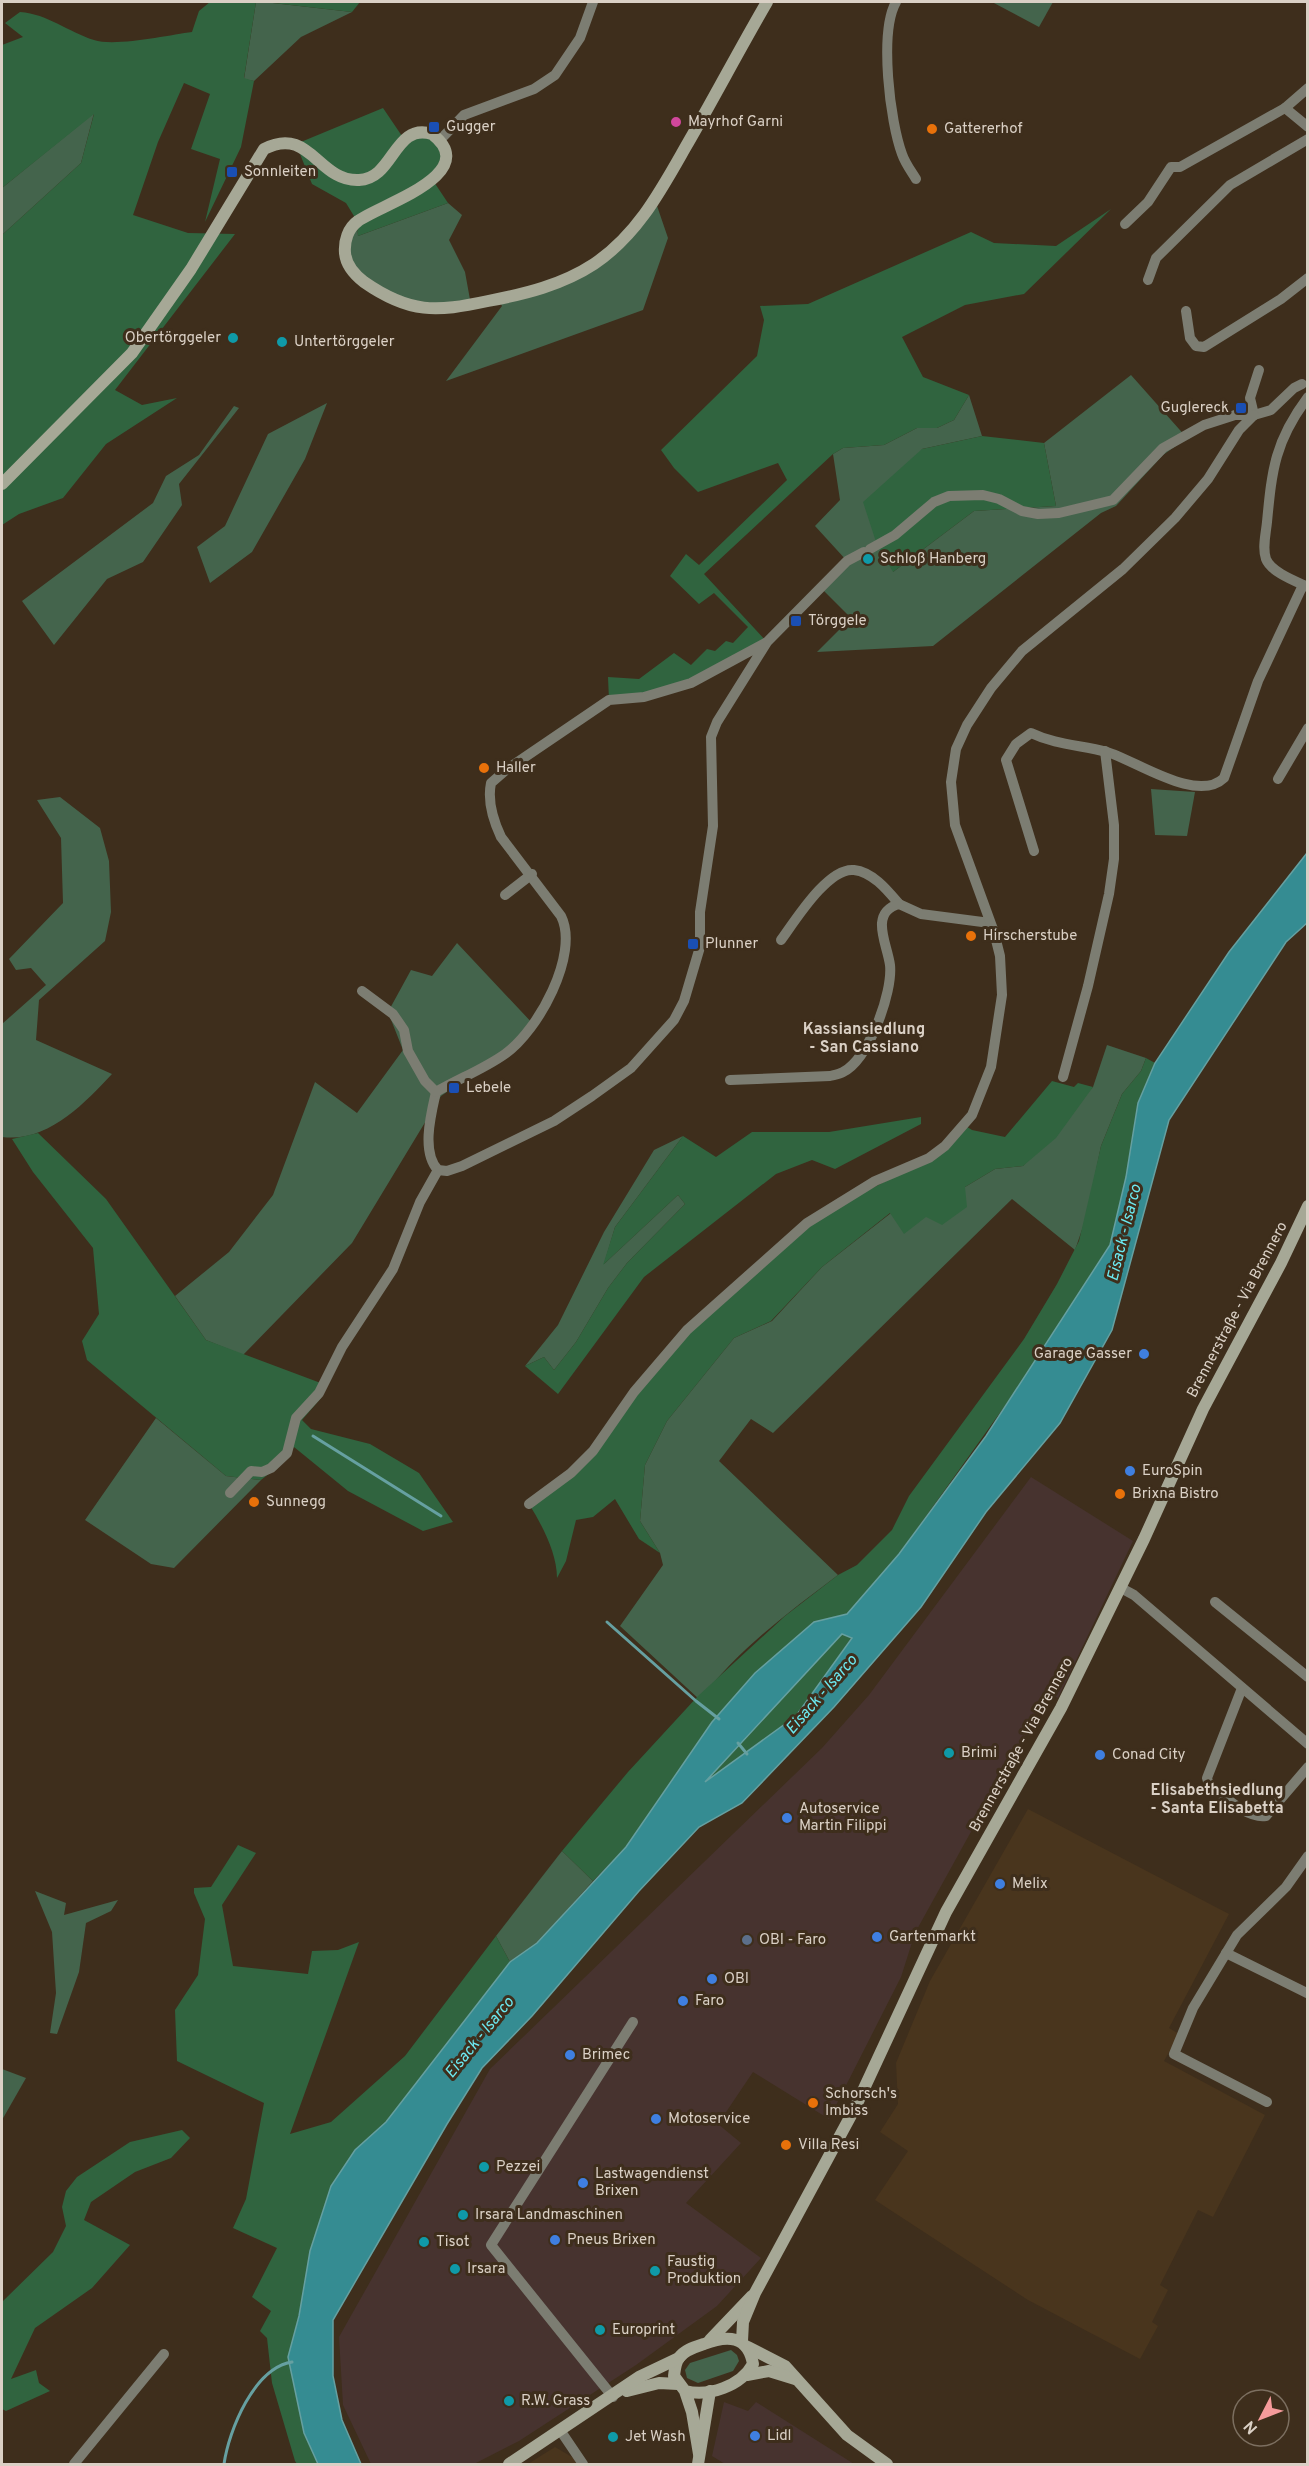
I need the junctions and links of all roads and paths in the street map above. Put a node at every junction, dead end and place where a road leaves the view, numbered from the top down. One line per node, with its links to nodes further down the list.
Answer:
1 (593, 2): 8 (street)
2 (766, 2): 8 (main road)
3 (896, 2): 9 (street)
4 (1308, 88): 5 (street)
5 (1285, 108): 6 (street); 10 (street)
6 (1308, 126)
7 (1308, 138): 12 (street)
8 (440, 140): 18 (main road)
9 (916, 179)
10 (1125, 224)
11 (1308, 278): 13 (street)
12 (1149, 280)
13 (1186, 311)
14 (1259, 369): 17 (street)
15 (1306, 382): 17 (street)
16 (1308, 397): 19 (street)
17 (1254, 415): 20 (street); 28 (street)
18 (2, 484)
19 (1306, 586): 22 (street)
20 (767, 642): 25 (street); 34 (street)
21 (1308, 728): 23 (street)
22 (1105, 751): 24 (street); 31 (street)
23 (1278, 779)
24 (1034, 851)
25 (532, 874): 26 (street); 33 (street)
26 (505, 895)
27 (899, 904): 28 (street); 29 (street); 32 (street)
28 (990, 923): 37 (street)
29 (781, 940)
30 (362, 991): 33 (street)
31 (1063, 1077)
32 (730, 1080)
33 (436, 1092): 34 (street)
34 (438, 1170): 36 (street)
35 (1308, 1206): 38 (main road, Brennerstraße - Via Brennero)
36 (230, 1493)
37 (529, 1504)
38 (1120, 1588): 41 (street); 49 (main road, Brennerstraße - Via Brennero)
39 (1215, 1602): 40 (street)
40 (1308, 1677)
41 (1242, 1688): 42 (street); 43 (street)
42 (1308, 1744)
43 (1308, 1767)
44 (1308, 1856): 45 (street)
45 (1226, 1953): 46 (street); 48 (street)
46 (1307, 1993)
47 (633, 2022): 58 (street)
48 (1267, 2102)
49 (755, 2294): 50 (main road, Brennerstraße - Via Brennero); 51 (main road, Brennerstraße - Via Brennero)
50 (708, 2342): 51 (main road, Brennerstraße - Via Brennero); 53 (main road, Brennerstraße - Via Brennero)
51 (745, 2344): 54 (main road, Brennerstraße - Via Brennero); 55 (main road)
52 (164, 2354): 61 (street)
53 (679, 2358): 56 (main road); 58 (main road, Brennerstraße - Via Brennero)
54 (747, 2375): 55 (main road); 57 (main road)
55 (795, 2379): 64 (main road)
56 (682, 2388): 57 (main road); 58 (main road); 60 (main road)
57 (710, 2391): 60 (main road)
58 (613, 2397): 59 (main road)
59 (560, 2430): 62 (main road); 63 (street)
60 (699, 2459)
61 (74, 2464)
62 (509, 2464)
63 (583, 2464)
64 (886, 2464)

